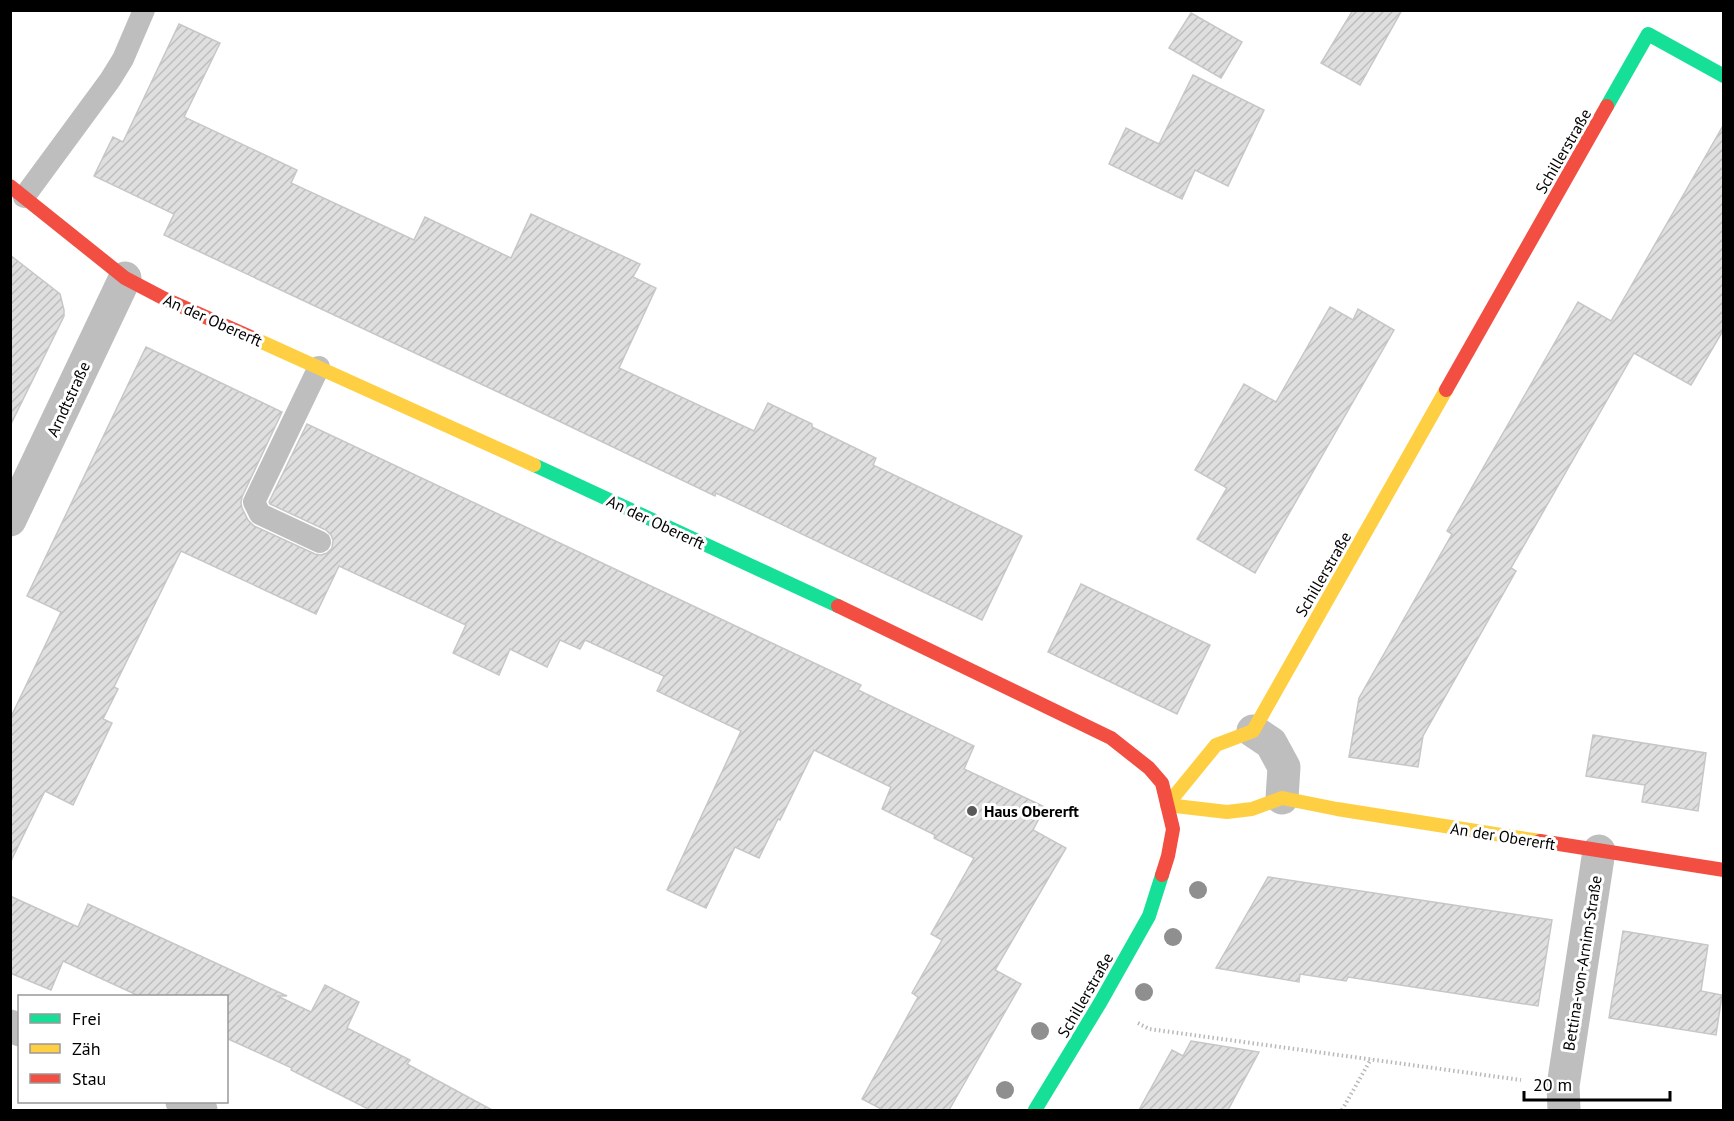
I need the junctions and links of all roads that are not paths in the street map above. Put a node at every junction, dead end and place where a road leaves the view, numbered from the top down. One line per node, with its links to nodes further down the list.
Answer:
1 (144, 10): 3 (lane, An der Obererft)
2 (1724, 76): 8 (street, Schillerstraße)
3 (17, 191): 4 (street, An der Obererft)
4 (125, 278): 5 (street, An der Obererft); 6 (street, Arndtstraße)
5 (319, 367): 7 (lane); 10 (street, An der Obererft)
6 (10, 520)
7 (320, 542)
8 (1253, 731): 9 (street); 10 (street)
9 (1282, 798): 10 (street); 11 (street, An der Obererft)
10 (1167, 805): 16 (street, Schillerstraße)
11 (1599, 851): 12 (street, An der Obererft); 13 (street, Bettina-von-Arnim-Straße)
12 (1724, 870)
13 (1564, 1098)
14 (186, 1103): 15 (street)
15 (201, 1110)
16 (1035, 1110)

